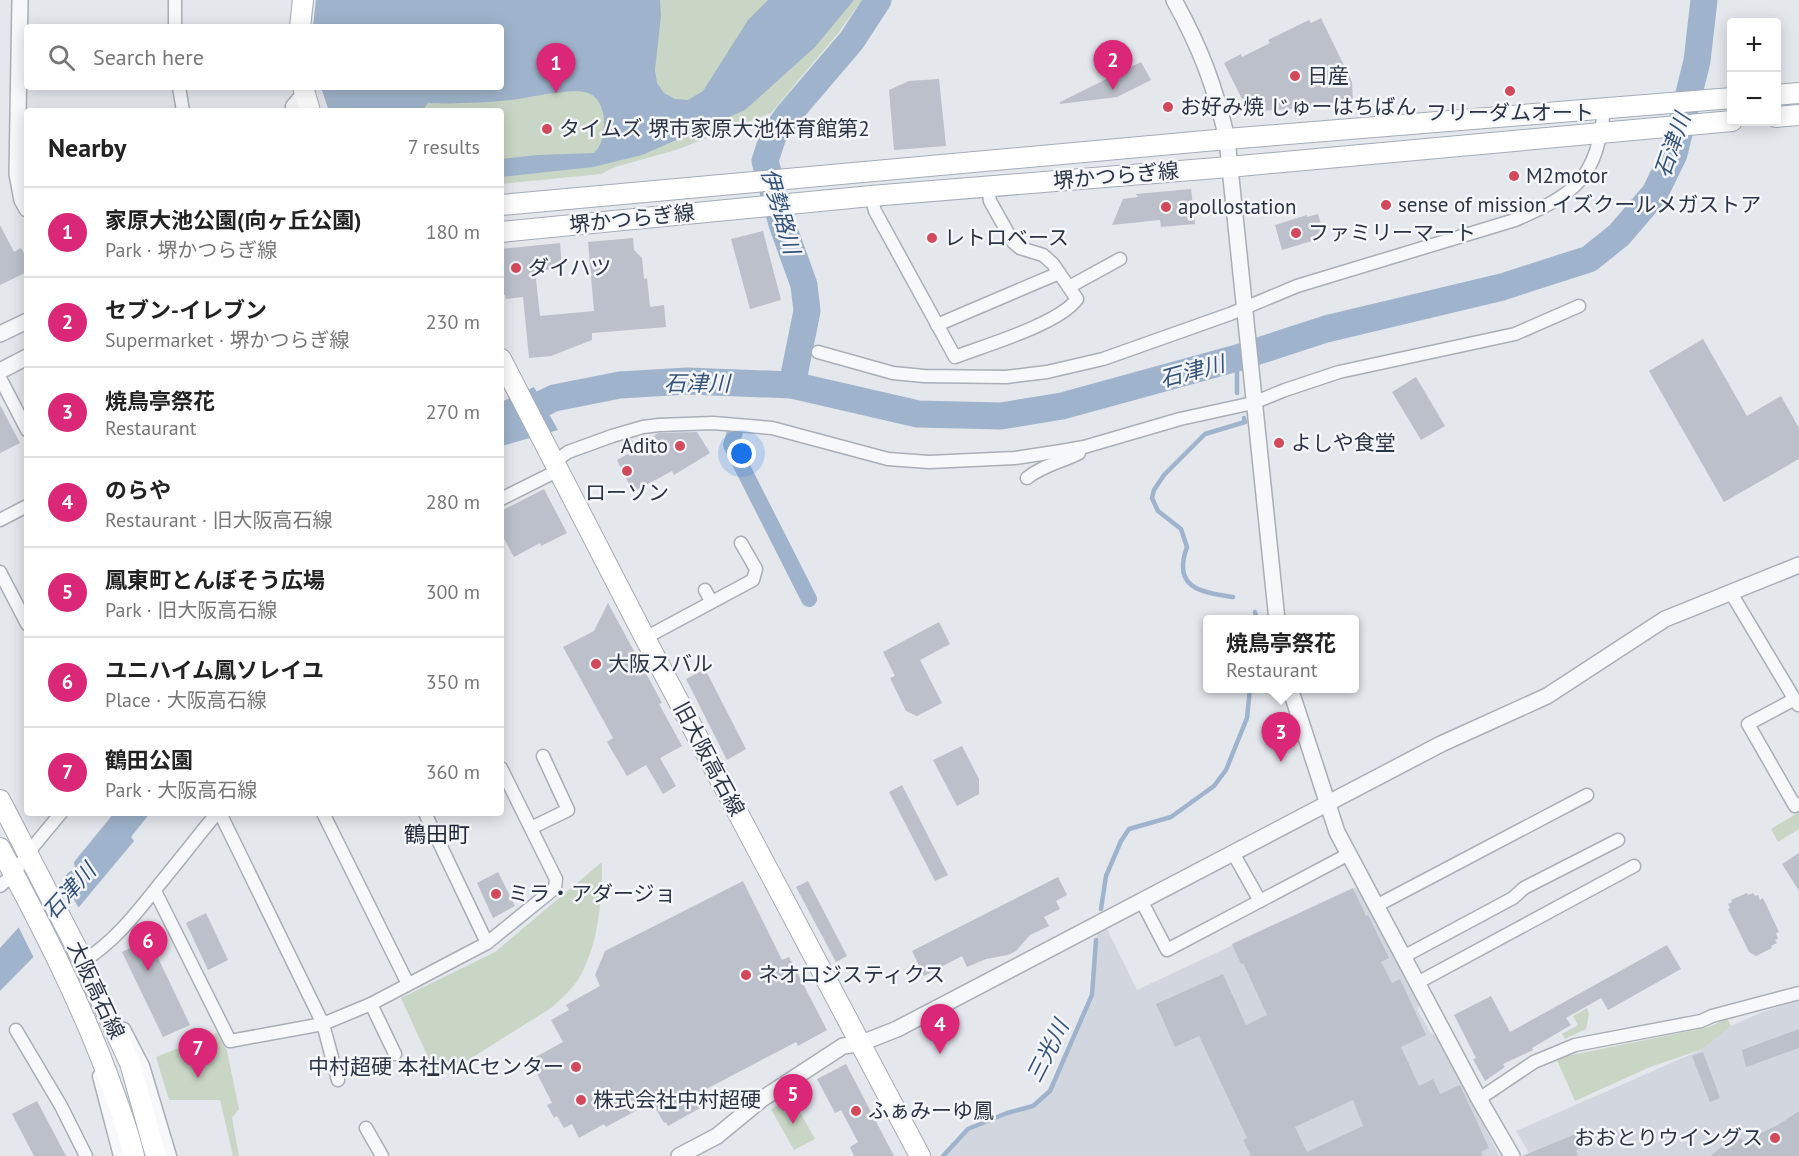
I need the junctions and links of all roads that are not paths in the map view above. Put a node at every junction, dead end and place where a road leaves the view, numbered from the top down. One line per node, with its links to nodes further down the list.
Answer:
1 (20, 0): 24 (street)
2 (175, 0): 5 (street)
3 (303, 0): 6 (main road)
4 (1174, 0): 20 (street)
5 (175, 24)
6 (300, 24)
7 (180, 90): 12 (street)
8 (304, 90): 13 (street); 14 (main road)
9 (1799, 93): 10 (main road)
10 (1781, 95)
11 (1727, 98): 15 (main road, 堺かつらぎ線)
12 (182, 108)
13 (292, 108)
14 (309, 108)
15 (1613, 109): 19 (street); 20 (main road, 堺かつらぎ線)
16 (1799, 115): 17 (main road)
17 (1781, 117)
18 (1727, 121): 19 (main road, 堺かつらぎ線)
19 (1608, 132): 21 (main road, 堺かつらぎ線); 31 (street)
20 (1227, 139): 21 (street); 25 (main road, 堺かつらぎ線)
21 (1229, 167): 22 (main road, 堺かつらぎ線); 31 (street)
22 (988, 187): 23 (main road, 堺かつらぎ線); 28 (street)
23 (872, 196): 26 (main road, 堺かつらぎ線); 33 (street)
24 (24, 204)
25 (504, 205)
26 (504, 232)
27 (1120, 259): 29 (street)
28 (1059, 273): 29 (street); 33 (street)
29 (1069, 286): 33 (street)
30 (1579, 306): 40 (street)
31 (1245, 313): 35 (street); 40 (street)
32 (24, 322): 34 (street)
33 (937, 325)
34 (0, 334)
35 (818, 352)
36 (24, 359): 38 (street)
37 (504, 365): 43 (main road, 旧大阪高石線)
38 (0, 371)
39 (0, 378): 41 (street)
40 (1253, 400): 42 (street); 52 (street)
41 (24, 424)
42 (1084, 447): 43 (street); 44 (street)
43 (552, 460): 45 (street); 54 (main road, 旧大阪高石線)
44 (1027, 478)
45 (504, 497)
46 (24, 508): 47 (street)
47 (0, 520)
48 (741, 543): 54 (street)
49 (1799, 566): 51 (street)
50 (0, 572): 53 (street)
51 (1731, 593): 56 (street); 61 (street)
52 (1276, 615)
53 (24, 618)
54 (645, 638): 91 (main road, 旧大阪高石線)
55 (1292, 693): 61 (street)
56 (1797, 703): 62 (street)
57 (543, 756): 68 (street)
58 (504, 774): 68 (street)
59 (1587, 795): 79 (street)
60 (0, 800): 72 (main road, 大阪高石線)
61 (1327, 804): 71 (street); 73 (street)
62 (1799, 804)
63 (59, 816): 72 (street)
64 (216, 816): 76 (street)
65 (219, 816): 89 (street)
66 (324, 816): 84 (street)
67 (426, 816): 80 (street)
68 (531, 828): 80 (street)
69 (1618, 840): 82 (street)
70 (0, 848): 75 (main road, 大阪高石線)
71 (1233, 853): 77 (street); 78 (street)
72 (27, 854): 75 (street); 81 (main road, 大阪高石線)
73 (1349, 855): 77 (street); 79 (street)
74 (1634, 866): 83 (street)
75 (7, 880): 88 (main road, 大阪高石線)
76 (155, 891): 81 (street); 89 (street)
77 (1260, 901): 78 (street)
78 (1142, 902): 91 (street)
79 (1376, 906): 82 (street)
80 (488, 943): 84 (street)
81 (80, 956): 85 (main road, 大阪高石線)
82 (1403, 957): 83 (street)
83 (1417, 983): 94 (street)
84 (408, 984): 87 (street)
85 (97, 992): 99 (main road, 大阪高石線); 100 (street)
86 (1799, 993): 94 (street)
87 (371, 1004): 89 (street); 92 (street)
88 (80, 1006): 97 (street); 98 (main road, 大阪高石線)
89 (323, 1024): 93 (street)
90 (16, 1030): 96 (street)
91 (859, 1044): 102 (street); 103 (main road, 旧大阪高石線)
92 (395, 1054)
93 (338, 1080)
94 (1479, 1099): 104 (street)
95 (366, 1128): 101 (street)
96 (86, 1156)
97 (120, 1156)
98 (134, 1156)
99 (156, 1156)
100 (170, 1156)
101 (382, 1156)
102 (680, 1156)
103 (920, 1156)
104 (1512, 1156)

